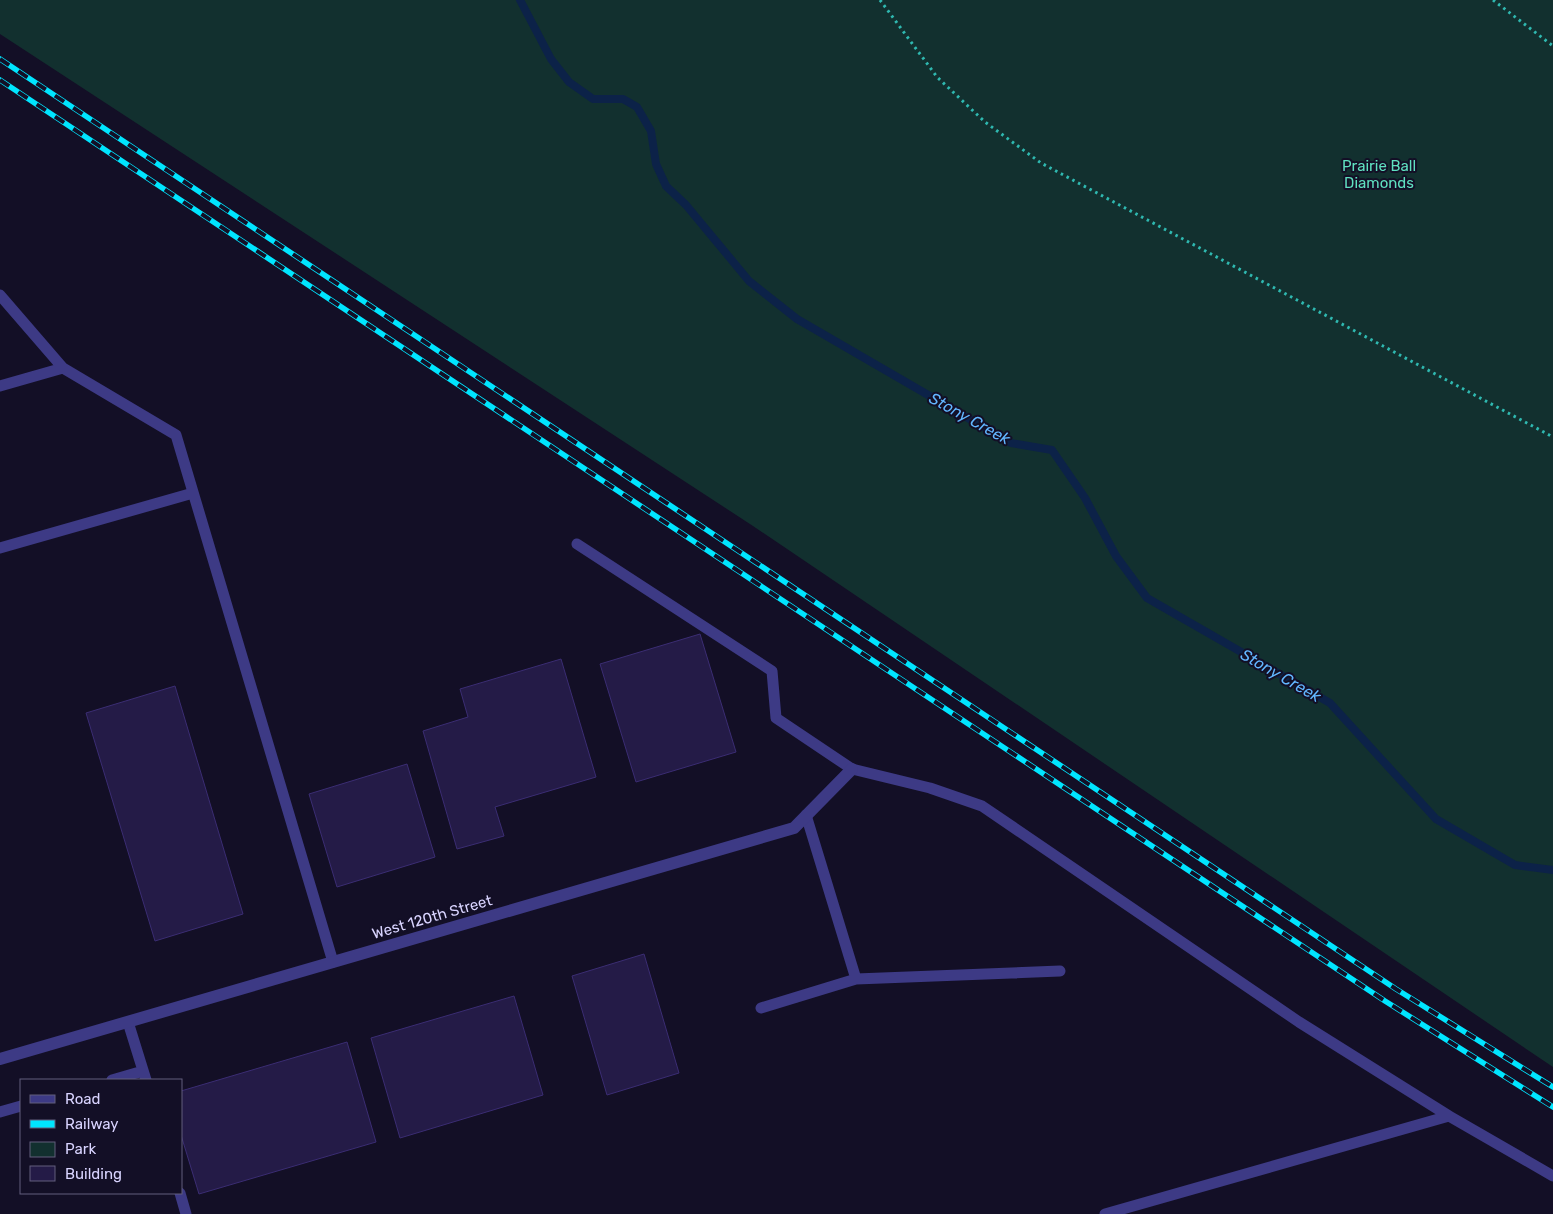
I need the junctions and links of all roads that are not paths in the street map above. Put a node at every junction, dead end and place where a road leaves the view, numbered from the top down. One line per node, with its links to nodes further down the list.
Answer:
1 (0, 295): 2 (lane)
2 (64, 368): 3 (lane); 4 (lane)
3 (0, 386)
4 (193, 493): 6 (lane); 9 (lane)
5 (577, 544): 7 (lane)
6 (0, 548)
7 (852, 769): 8 (street, West 120th Street); 19 (lane)
8 (806, 815): 9 (street, West 120th Street); 11 (lane)
9 (333, 962): 13 (street, West 120th Street)
10 (1060, 971): 11 (lane)
11 (856, 979): 12 (lane)
12 (761, 1008)
13 (128, 1022): 14 (street, West 120th Street); 15 (lane)
14 (0, 1059)
15 (144, 1076): 16 (lane)
16 (120, 1079)
17 (20, 1106): 18 (lane)
18 (0, 1112)
19 (1449, 1116): 20 (lane); 23 (lane)
20 (1553, 1176)
21 (180, 1194): 22 (lane)
22 (186, 1214)
23 (1105, 1214)

